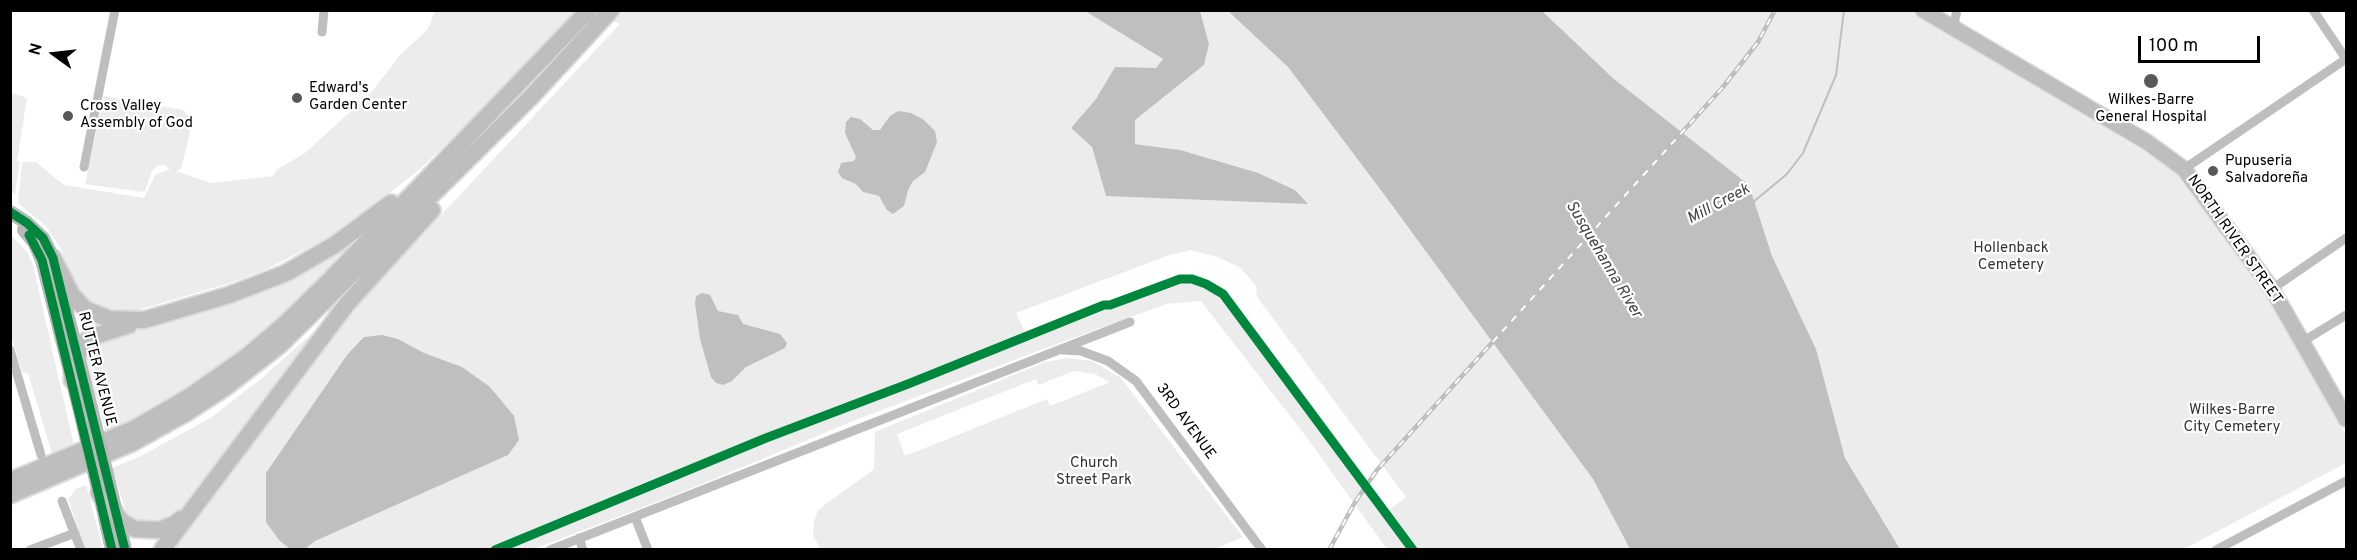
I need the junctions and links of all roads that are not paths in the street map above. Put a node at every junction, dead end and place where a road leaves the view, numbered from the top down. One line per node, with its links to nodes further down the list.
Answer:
1 (115, 10): 12 (street)
2 (324, 10): 9 (street)
3 (587, 10): 19 (highway); 30 (highway)
4 (611, 10): 11 (highway)
5 (1923, 10): 8 (main road, NORTH RIVER STREET)
6 (1957, 10): 8 (street)
7 (2313, 10): 10 (street)
8 (1953, 29): 13 (main road, NORTH RIVER STREET)
9 (321, 32)
10 (2346, 59): 13 (street)
11 (531, 97): 33 (highway); 35 (highway)
12 (84, 167)
13 (2184, 170): 17 (main road, NORTH RIVER STREET)
14 (12, 214): 16 (main road, RUTTER AVENUE); 25 (main road, RUTTER AVENUE)
15 (2346, 238): 17 (street)
16 (54, 258): 19 (highway); 24 (main road, RUTTER AVENUE)
17 (2272, 289): 21 (main road, NORTH RIVER STREET)
18 (2346, 315): 21 (street)
19 (144, 320): 24 (highway)
20 (1130, 322): 22 (street)
21 (2302, 342): 26 (main road, NORTH RIVER STREET)
22 (1057, 350): 37 (street); 48 (street, 3RD AVENUE)
23 (10, 351): 29 (street)
24 (77, 355): 25 (highway); 27 (main road, RUTTER AVENUE)
25 (72, 380): 27 (main road, RUTTER AVENUE)
26 (2343, 401): 28 (main road, NORTH RIVER STREET)
27 (85, 409): 32 (main road, RUTTER AVENUE, bridge)
28 (2346, 419)
29 (41, 455)
30 (10, 481)
31 (2346, 481): 49 (street)
32 (104, 488): 36 (highway); 42 (main road, RUTTER AVENUE)
33 (10, 495)
34 (62, 501): 38 (street)
35 (193, 509): 36 (highway); 44 (highway)
36 (117, 517): 43 (main road)
37 (635, 517): 39 (street); 47 (street)
38 (75, 533): 40 (street); 41 (street)
39 (579, 538): 45 (street); 46 (street)
40 (30, 549)
41 (81, 549)
42 (112, 549)
43 (125, 549)
44 (162, 549)
45 (550, 549)
46 (583, 549)
47 (648, 549)
48 (1262, 549)
49 (2216, 549)

